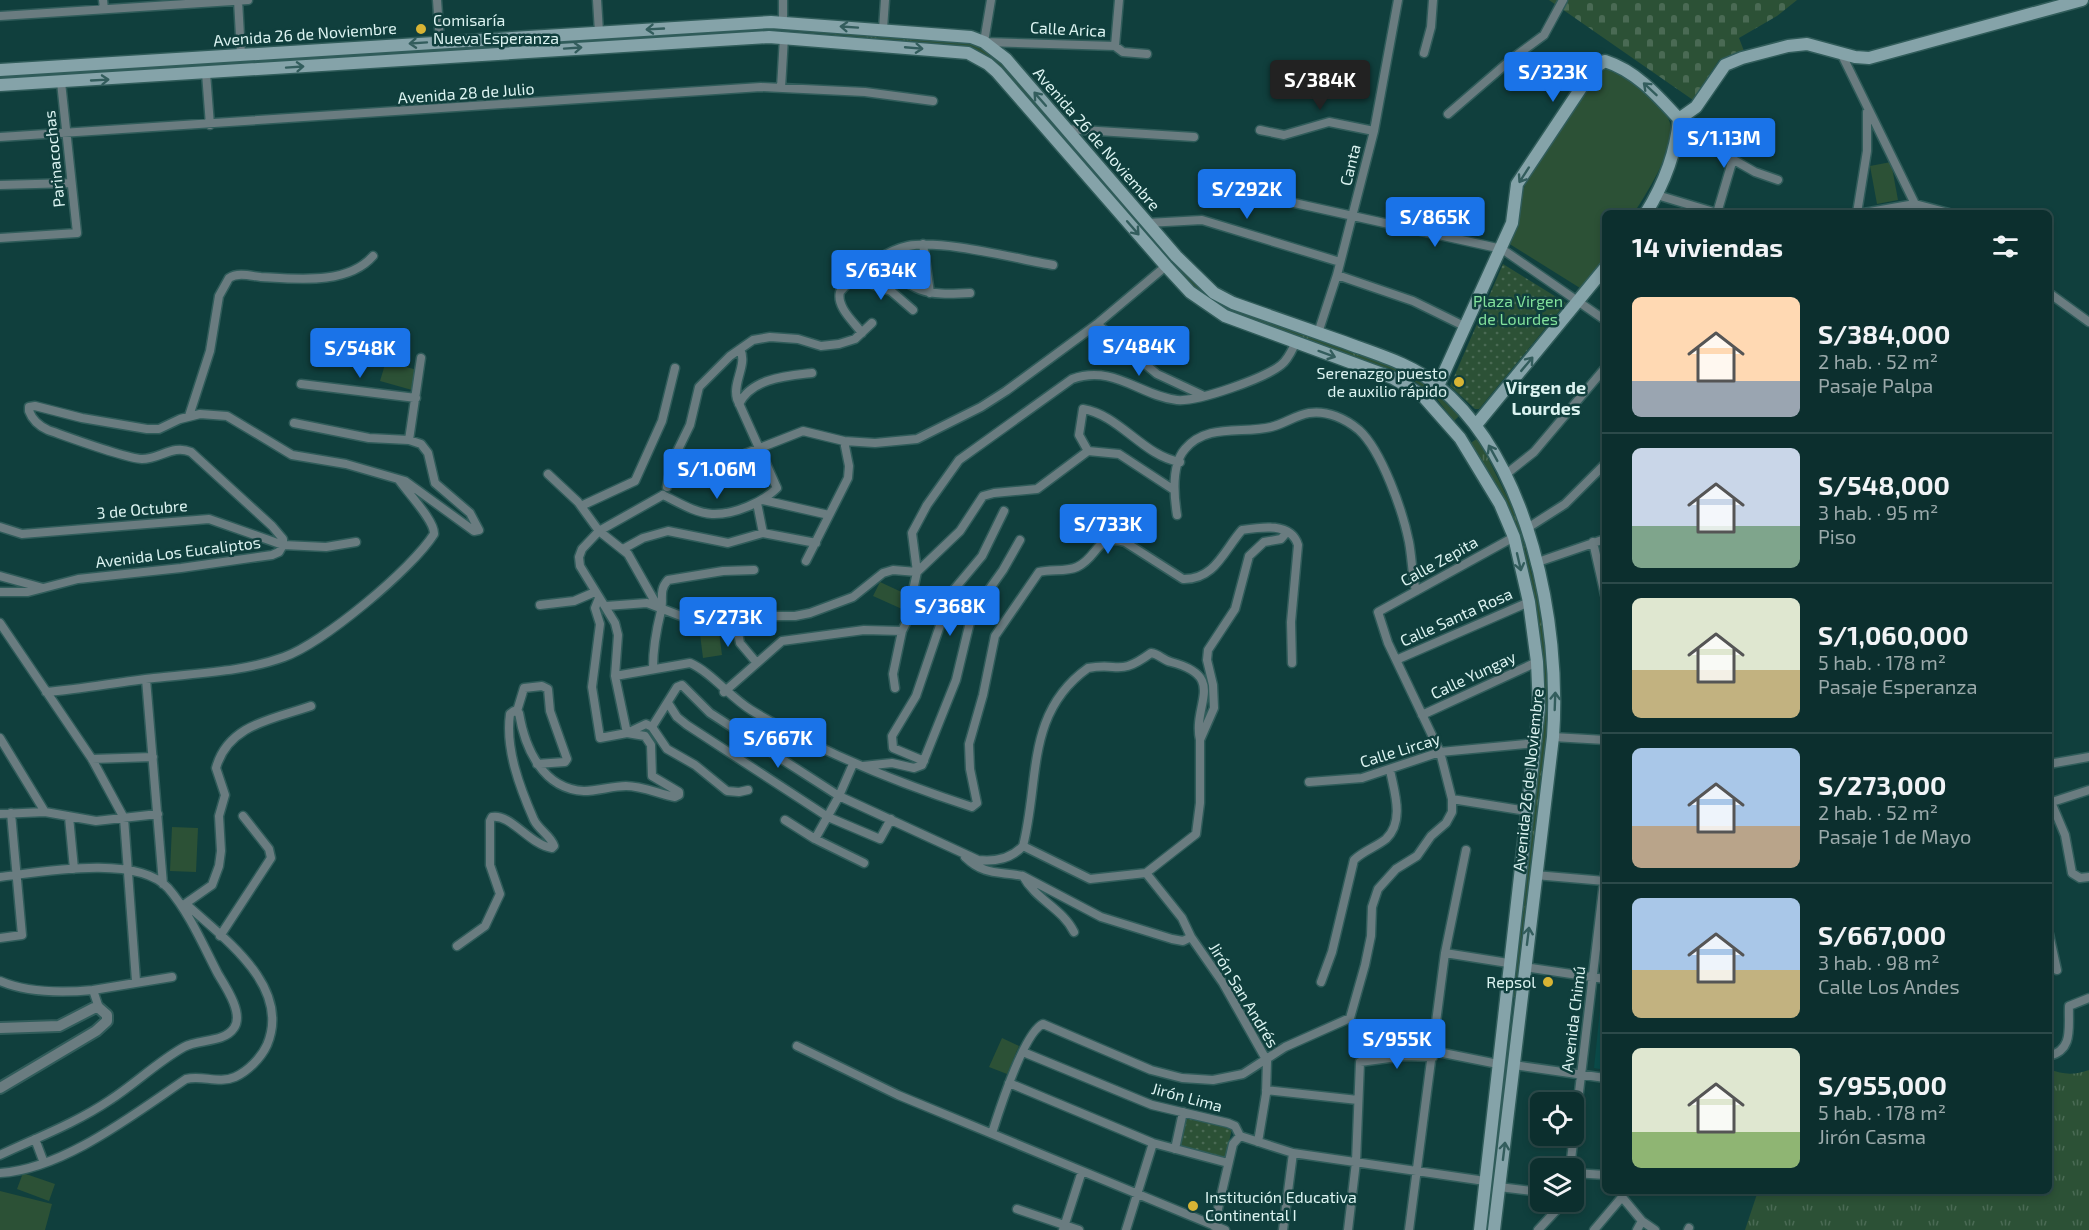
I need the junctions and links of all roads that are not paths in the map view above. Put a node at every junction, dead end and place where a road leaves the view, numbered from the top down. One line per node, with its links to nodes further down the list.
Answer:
1 (238, 0): 2 (street); 13 (street); 26 (street)
2 (248, 0)
3 (437, 0): 20 (street)
4 (597, 0): 17 (street)
5 (783, 0): 15 (street)
6 (885, 0): 16 (street)
7 (991, 0): 21 (street)
8 (1119, 0): 22 (street)
9 (1398, 0): 40 (street, Canta)
10 (1433, 0): 25 (street)
11 (1563, 0): 35 (street)
12 (2082, 0): 24 (main road)
13 (104, 5): 14 (street)
14 (0, 15)
15 (783, 22): 16 (main road, Avenida 26 de Noviembre, one-way to 15); 17 (main road, Avenida 26 de Noviembre, one-way to 17)
16 (883, 29): 21 (main road, Avenida 26 de Noviembre)
17 (599, 32): 18 (main road, Avenida 26 de Noviembre)
18 (525, 36): 20 (main road, Avenida 26 de Noviembre); 23 (main road)
19 (784, 37): 23 (main road, Avenida 26 de Noviembre, one-way to 19); 32 (street); 49 (main road, Avenida 26 de Noviembre, one-way to 49)
20 (440, 42): 26 (main road, Avenida 26 de Noviembre, one-way to 26)
21 (984, 42): 22 (street, Calle Arica); 38 (main road, Avenida 26 de Noviembre, one-way to 21)
22 (1115, 46): 27 (street, Calle Arica)
23 (526, 51): 29 (main road, Avenida 26 de Noviembre, one-way to 23)
24 (1841, 52): 34 (street); 36 (main road)
25 (1424, 53)
26 (241, 54): 28 (main road, Avenida 26 de Noviembre)
27 (1147, 54)
28 (0, 70)
29 (206, 73): 30 (main road, Avenida 26 de Noviembre, one-way to 29); 37 (street)
30 (61, 82): 31 (main road, Avenida 26 de Noviembre); 41 (street, Parinacochas)
31 (0, 85)
32 (782, 88): 33 (street, Avenida 28 de Julio); 37 (street, Avenida 28 de Julio)
33 (933, 101)
34 (1867, 110): 53 (street); 57 (street)
35 (1448, 114)
36 (1679, 119): 42 (main road); 64 (main road, one-way to 64)
37 (210, 125): 41 (street, Avenida 28 de Julio)
38 (1066, 129): 44 (street); 46 (main road, Avenida 26 de Noviembre)
39 (1260, 130): 40 (street)
40 (1374, 131): 60 (street, Canta)
41 (66, 133): 43 (street, Avenida 28 de Julio); 48 (street, Parinacochas)
42 (1677, 134): 45 (street); 52 (main road)
43 (0, 137)
44 (1194, 137)
45 (1733, 159): 47 (street); 56 (street)
46 (1106, 175): 49 (main road); 61 (main road, Avenida 26 de Noviembre)
47 (1778, 180)
48 (71, 183): 50 (street); 62 (street, Parinacochas)
49 (1094, 184): 69 (main road, Avenida 26 de Noviembre, one-way to 69)
50 (0, 186)
51 (1258, 195): 60 (street)
52 (1657, 195): 54 (main road); 55 (street)
53 (1915, 204): 58 (street); 59 (street)
54 (1648, 210)
55 (1707, 210)
56 (1718, 210)
57 (1857, 210)
58 (1881, 210)
59 (1938, 210)
60 (1353, 216): 64 (street); 67 (street, Canta)
61 (1147, 223): 67 (street); 84 (main road, Avenida 26 de Noviembre)
62 (0, 238)
63 (923, 244): 66 (street); 68 (street); 73 (street)
64 (1502, 249): 76 (street); 82 (main road)
65 (373, 256): 96 (street)
66 (880, 259): 72 (street); 73 (street)
67 (1340, 262): 71 (street, Canta)
68 (1053, 265)
69 (1166, 266): 81 (street); 85 (main road, Avenida 26 de Noviembre)
70 (1602, 272): 76 (main road)
71 (1337, 275): 82 (street); 84 (street, Canta)
72 (855, 278): 77 (street); 83 (street)
73 (930, 292): 74 (street)
74 (970, 294)
75 (2052, 295): 79 (street)
76 (1578, 300): 78 (street); 98 (main road, one-way to 76)
77 (913, 310)
78 (1602, 318)
79 (2089, 322)
80 (872, 323): 83 (street)
81 (1097, 324): 93 (street); 101 (street)
82 (1466, 327): 92 (main road)
83 (862, 333): 86 (street)
84 (1318, 333): 92 (main road, Avenida 26 de Noviembre)
85 (1296, 342): 93 (street); 99 (main road, Avenida 26 de Noviembre, one-way to 99)
86 (740, 349): 95 (street); 109 (street)
87 (422, 358): 94 (street)
88 (675, 368): 113 (street)
89 (1602, 372): 107 (street)
90 (812, 373): 95 (street)
91 (301, 384): 94 (street)
92 (1438, 386): 98 (main road, Avenida 26 de Noviembre)
93 (1202, 395): 133 (street)
94 (416, 398): 100 (street)
95 (739, 404): 102 (street)
96 (189, 416): 108 (street); 128 (street)
97 (294, 423): 100 (street)
98 (1476, 425): 99 (street); 107 (main road, Avenida 26 de Noviembre, one-way to 98)
99 (1460, 438): 122 (main road, Avenida 26 de Noviembre)
100 (409, 440): 108 (street)
101 (844, 441): 102 (street); 115 (street)
102 (760, 447): 109 (street); 112 (street)
103 (1088, 451): 104 (street); 110 (street); 133 (street)
104 (1180, 462): 110 (street); 137 (street)
105 (1602, 467): 118 (street)
106 (548, 474): 113 (street)
107 (1505, 476): 118 (main road, Avenida 26 de Noviembre)
108 (398, 478): 153 (street)
109 (668, 484): 111 (street)
110 (1174, 490): 116 (street)
111 (663, 495): 112 (street); 119 (street)
112 (760, 501): 115 (street); 121 (street)
113 (581, 506): 119 (street)
114 (1004, 511): 173 (street)
115 (830, 515): 127 (street)
116 (1177, 515)
117 (0, 526): 128 (street, 3 de Octubre)
118 (1526, 529): 131 (main road, Avenida 26 de Noviembre)
119 (599, 531): 129 (street); 139 (street)
120 (1287, 532): 150 (street); 165 (street); 176 (street)
121 (763, 533): 127 (street); 129 (street)
122 (1514, 537): 137 (street, Calle Zepita); 140 (main road, Avenida 26 de Noviembre, one-way to 140)
123 (1020, 540): 173 (street)
124 (1602, 540): 126 (street)
125 (356, 542): 128 (street, Avenida Los Eucaliptos)
126 (1593, 542): 131 (street); 135 (street)
127 (816, 543): 130 (street)
128 (283, 545): 136 (street, Avenida Los Eucaliptos)
129 (623, 549): 143 (street)
130 (806, 561)
131 (1535, 563): 163 (main road, Avenida 26 de Noviembre, one-way to 131)
132 (754, 570): 143 (street)
133 (917, 572): 144 (street); 146 (street)
134 (0, 576): 136 (street)
135 (1602, 582)
136 (46, 589): 138 (street, Avenida Los Eucaliptos)
137 (1416, 591): 147 (street, Calle Zepita)
138 (0, 592)
139 (597, 595): 141 (street); 142 (street); 162 (street)
140 (1529, 602): 147 (street, Calle Santa Rosa); 149 (main road, Avenida 26 de Noviembre)
141 (540, 605)
142 (606, 606): 143 (street); 152 (street)
143 (660, 608): 144 (street); 151 (street)
144 (735, 617): 148 (street)
145 (0, 622): 155 (street)
146 (902, 631): 148 (street); 154 (street)
147 (1396, 660): 160 (street)
148 (756, 662): 156 (street)
149 (1537, 662): 160 (street, Calle Yungay); 167 (main road, Avenida 26 de Noviembre)
150 (1292, 663)
151 (653, 668): 152 (street); 156 (street)
152 (615, 676): 162 (street)
153 (146, 679): 155 (street); 171 (street)
154 (895, 688)
155 (46, 692): 172 (street)
156 (724, 692): 176 (street)
157 (668, 704): 161 (street); 181 (street); 193 (street)
158 (311, 706): 211 (street)
159 (517, 711): 175 (street); 175 (street); 217 (street)
160 (1422, 715): 169 (street)
161 (652, 727): 162 (street); 179 (street)
162 (627, 733): 175 (street)
163 (1552, 737): 166 (street); 205 (main road, Avenida 26 de Noviembre)
164 (0, 738): 168 (street)
165 (1200, 740): 197 (street); 203 (street)
166 (1602, 740)
167 (1536, 743): 169 (street, Calle Lircay); 185 (main road, Avenida 26 de Noviembre)
168 (3, 750): 186 (street)
169 (1440, 752): 177 (street, Calle Lircay); 182 (street)
170 (2089, 756): 174 (street)
171 (153, 757): 172 (street); 189 (street)
172 (92, 759): 192 (street)
173 (924, 761): 176 (street)
174 (2052, 763)
175 (537, 764)
176 (857, 765): 181 (street)
177 (1390, 770): 178 (street, Calle Lircay); 228 (street)
178 (1310, 782)
179 (748, 790)
180 (2089, 790): 183 (street)
181 (839, 796): 193 (street); 194 (street)
182 (1452, 799): 185 (street); 239 (street)
183 (2052, 802)
184 (2052, 807): 208 (street)
185 (1527, 811): 220 (main road, Avenida 26 de Noviembre)
186 (45, 812): 187 (street); 191 (street)
187 (11, 813): 188 (street); 204 (street)
188 (0, 814)
189 (158, 814): 192 (street); 210 (street)
190 (243, 816): 214 (street)
191 (69, 817): 192 (street); 201 (street)
192 (124, 818): 202 (street)
193 (828, 818): 194 (street); 196 (street)
194 (891, 819): 198 (street)
195 (785, 820): 196 (street)
196 (815, 839): 200 (street)
197 (1023, 846): 198 (street); 203 (street)
198 (958, 850): 206 (street)
199 (1466, 850): 219 (street)
200 (864, 863)
201 (74, 869): 202 (street); 204 (street)
202 (129, 870): 210 (street); 227 (street)
203 (1146, 873): 215 (street, Jirón San Andrés)
204 (16, 875): 207 (street); 216 (street)
205 (1535, 875): 209 (street); 221 (main road, Avenida 26 de Noviembre, one-way to 205)
206 (1023, 876): 213 (street); 215 (street)
207 (0, 877)
208 (2089, 877)
209 (1602, 881)
210 (163, 884): 211 (street)
211 (184, 905): 214 (street); 251 (street)
212 (1602, 905): 224 (street, Avenida Chimú)
213 (1074, 932)
214 (220, 936): 259 (street)
215 (1191, 937): 239 (street, Jirón San Andrés)
216 (0, 938)
217 (457, 946)
218 (2052, 948): 222 (street)
219 (1445, 953): 220 (street); 237 (street)
220 (1508, 963): 232 (main road, Avenida 26 de Noviembre)
221 (1524, 967): 224 (street); 233 (main road, Avenida 26 de Noviembre)
222 (2057, 970)
223 (172, 977): 227 (street)
224 (1593, 977): 225 (street); 242 (street, Avenida Chimú)
225 (1602, 978)
226 (0, 981): 229 (street)
227 (136, 981): 229 (street)
228 (1321, 982)
229 (93, 990): 231 (street)
230 (2089, 998): 238 (street)
231 (103, 1011): 234 (street); 245 (street)
232 (1503, 1013): 233 (main road); 240 (main road, Avenida 26 de Noviembre)
233 (1519, 1014): 241 (main road, Avenida 26 de Noviembre)
234 (0, 1028)
235 (797, 1046): 249 (street)
236 (1023, 1052): 239 (street); 244 (street); 248 (street, Jirón Lima)
237 (1433, 1054): 240 (street); 247 (street); 262 (street)
238 (2052, 1055)
239 (1266, 1061): 246 (street, Jirón San Andrés)
240 (1498, 1064): 266 (main road, Avenida 26 de Noviembre)
241 (1514, 1065): 242 (street); 267 (main road, Avenida 26 de Noviembre, one-way to 241)
242 (1581, 1074): 243 (street); 257 (street, Avenida Chimú)
243 (1602, 1078)
244 (1009, 1083): 249 (street); 253 (street)
245 (0, 1088)
246 (1266, 1090): 247 (street); 252 (street, Jirón San Andrés)
247 (1358, 1100): 258 (street)
248 (1184, 1112): 250 (street, Jirón Lima); 254 (street)
249 (992, 1132): 261 (street)
250 (1240, 1136): 252 (street, Jirón Lima); 260 (street)
251 (35, 1139): 256 (street); 259 (street)
252 (1258, 1142): 255 (street, Jirón Lima)
253 (1153, 1143): 254 (street); 269 (street)
254 (1175, 1149): 260 (street)
255 (1293, 1153): 258 (street, Jirón Lima); 279 (street)
256 (0, 1155)
257 (1571, 1158)
258 (1356, 1162): 262 (street, Jirón Lima); 280 (street)
259 (44, 1163): 263 (street)
260 (1228, 1163): 274 (street)
261 (1082, 1171): 269 (street); 275 (street)
262 (1415, 1172): 266 (street, Jirón Lima); 281 (street)
263 (0, 1173)
264 (1584, 1174): 265 (street)
265 (1602, 1175)
266 (1485, 1181): 282 (main road, Avenida 26 de Noviembre)
267 (1500, 1187): 268 (street); 283 (main road, Avenida 26 de Noviembre)
268 (1530, 1191)
269 (1136, 1193): 274 (street); 277 (street)
270 (1622, 1194): 273 (street); 285 (street)
271 (1017, 1209): 275 (street)
272 (1555, 1212): 284 (street)
273 (1642, 1221): 286 (street); 287 (street)
274 (1214, 1226): 278 (street)
275 (1064, 1227): 276 (street)
276 (1079, 1230)
277 (1126, 1230)
278 (1225, 1230)
279 (1283, 1230)
280 (1348, 1230)
281 (1409, 1230)
282 (1480, 1230)
283 (1494, 1230)
284 (1538, 1230)
285 (1594, 1230)
286 (1637, 1230)
287 (1655, 1230)

